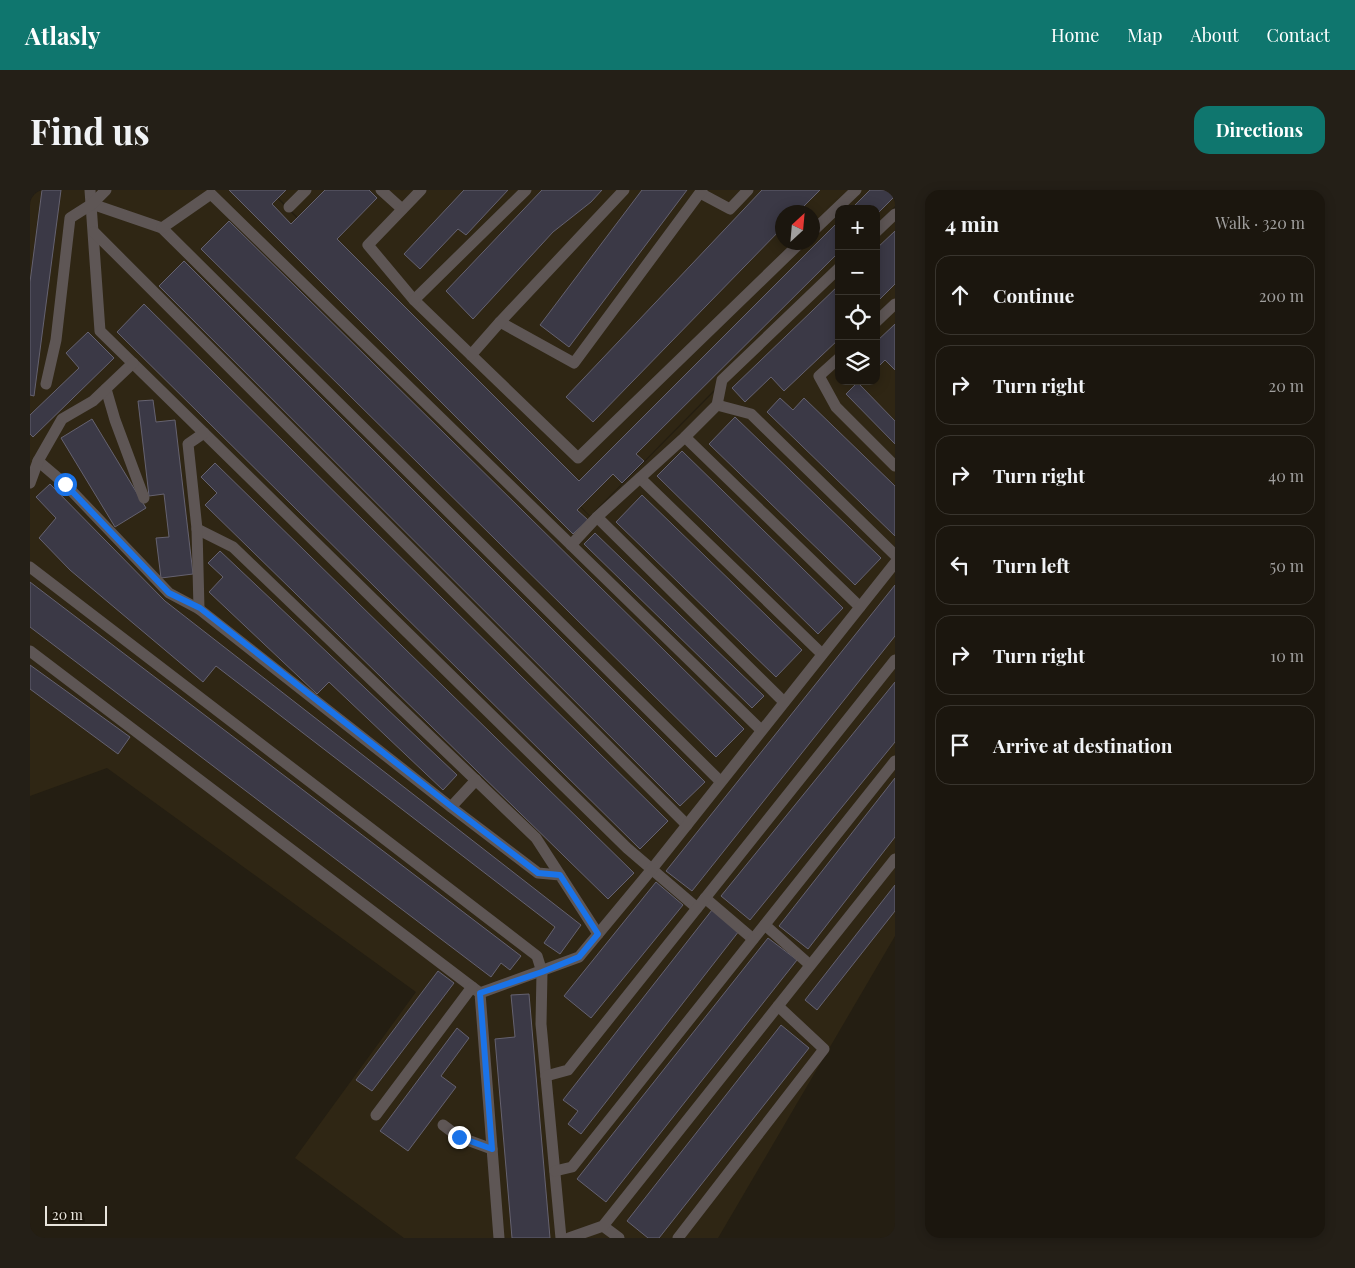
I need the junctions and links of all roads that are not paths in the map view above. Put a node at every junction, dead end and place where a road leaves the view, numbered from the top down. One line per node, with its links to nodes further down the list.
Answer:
1 (90, 190): 12 (lane)
2 (106, 190): 12 (lane)
3 (306, 190): 13 (lane)
4 (381, 190): 14 (lane)
5 (421, 190): 14 (lane)
6 (526, 190): 22 (lane)
7 (624, 190): 25 (lane)
8 (748, 190): 10 (lane)
9 (856, 190): 16 (lane)
10 (701, 191): 25 (lane)
11 (213, 192): 17 (lane); 41 (lane)
12 (92, 204): 17 (lane); 19 (lane); 29 (lane)
13 (289, 207)
14 (402, 209): 22 (lane)
15 (895, 214): 18 (lane)
16 (820, 224)
17 (162, 228): 54 (lane)
18 (880, 228)
19 (94, 232): 28 (lane); 56 (lane)
20 (794, 250): 26 (lane)
21 (835, 272): 31 (lane)
22 (414, 300): 26 (lane)
23 (895, 304): 24 (lane)
24 (880, 318)
25 (500, 322): 26 (lane)
26 (471, 355)
27 (835, 362): 35 (lane)
28 (133, 363): 30 (lane); 32 (lane)
29 (46, 384)
30 (106, 389): 34 (lane); 38 (lane)
31 (717, 405): 33 (lane); 42 (lane)
32 (204, 433): 40 (lane); 58 (lane)
33 (685, 437): 36 (lane); 45 (lane)
34 (38, 461): 37 (lane); 46 (lane)
35 (895, 466)
36 (640, 478): 39 (lane); 48 (lane)
37 (30, 483)
38 (144, 498)
39 (597, 517): 41 (lane); 50 (lane)
40 (197, 529): 46 (lane); 53 (lane)
41 (571, 545): 51 (lane)
42 (895, 555)
43 (895, 563): 45 (lane)
44 (30, 567): 66 (lane)
45 (860, 607): 48 (lane)
46 (200, 608): 55 (lane)
47 (30, 651): 67 (lane)
48 (822, 654): 50 (lane)
49 (895, 660): 60 (lane)
50 (784, 702): 51 (lane)
51 (761, 730): 54 (lane)
52 (895, 761): 62 (lane)
53 (476, 780): 55 (lane); 59 (lane)
54 (720, 781): 56 (lane)
55 (452, 807): 59 (lane)
56 (687, 825): 58 (lane)
57 (895, 858): 65 (lane)
58 (652, 869): 61 (lane); 63 (lane)
59 (560, 875): 63 (lane)
60 (706, 898): 61 (lane); 64 (lane)
61 (698, 908): 69 (lane)
62 (764, 924): 64 (lane); 65 (lane)
63 (598, 934): 66 (lane)
64 (753, 939): 73 (lane)
65 (810, 965): 68 (lane)
66 (542, 972): 67 (lane); 69 (lane)
67 (476, 990): 70 (lane); 72 (lane)
68 (778, 1006): 74 (lane); 79 (lane)
69 (546, 1076): 73 (lane)
70 (376, 1115)
71 (443, 1125): 72 (lane)
72 (492, 1149): 75 (lane)
73 (555, 1171): 76 (lane)
74 (603, 1226): 77 (lane); 78 (lane)
75 (499, 1238)
76 (561, 1238)
77 (569, 1238)
78 (618, 1238)
79 (678, 1238)

